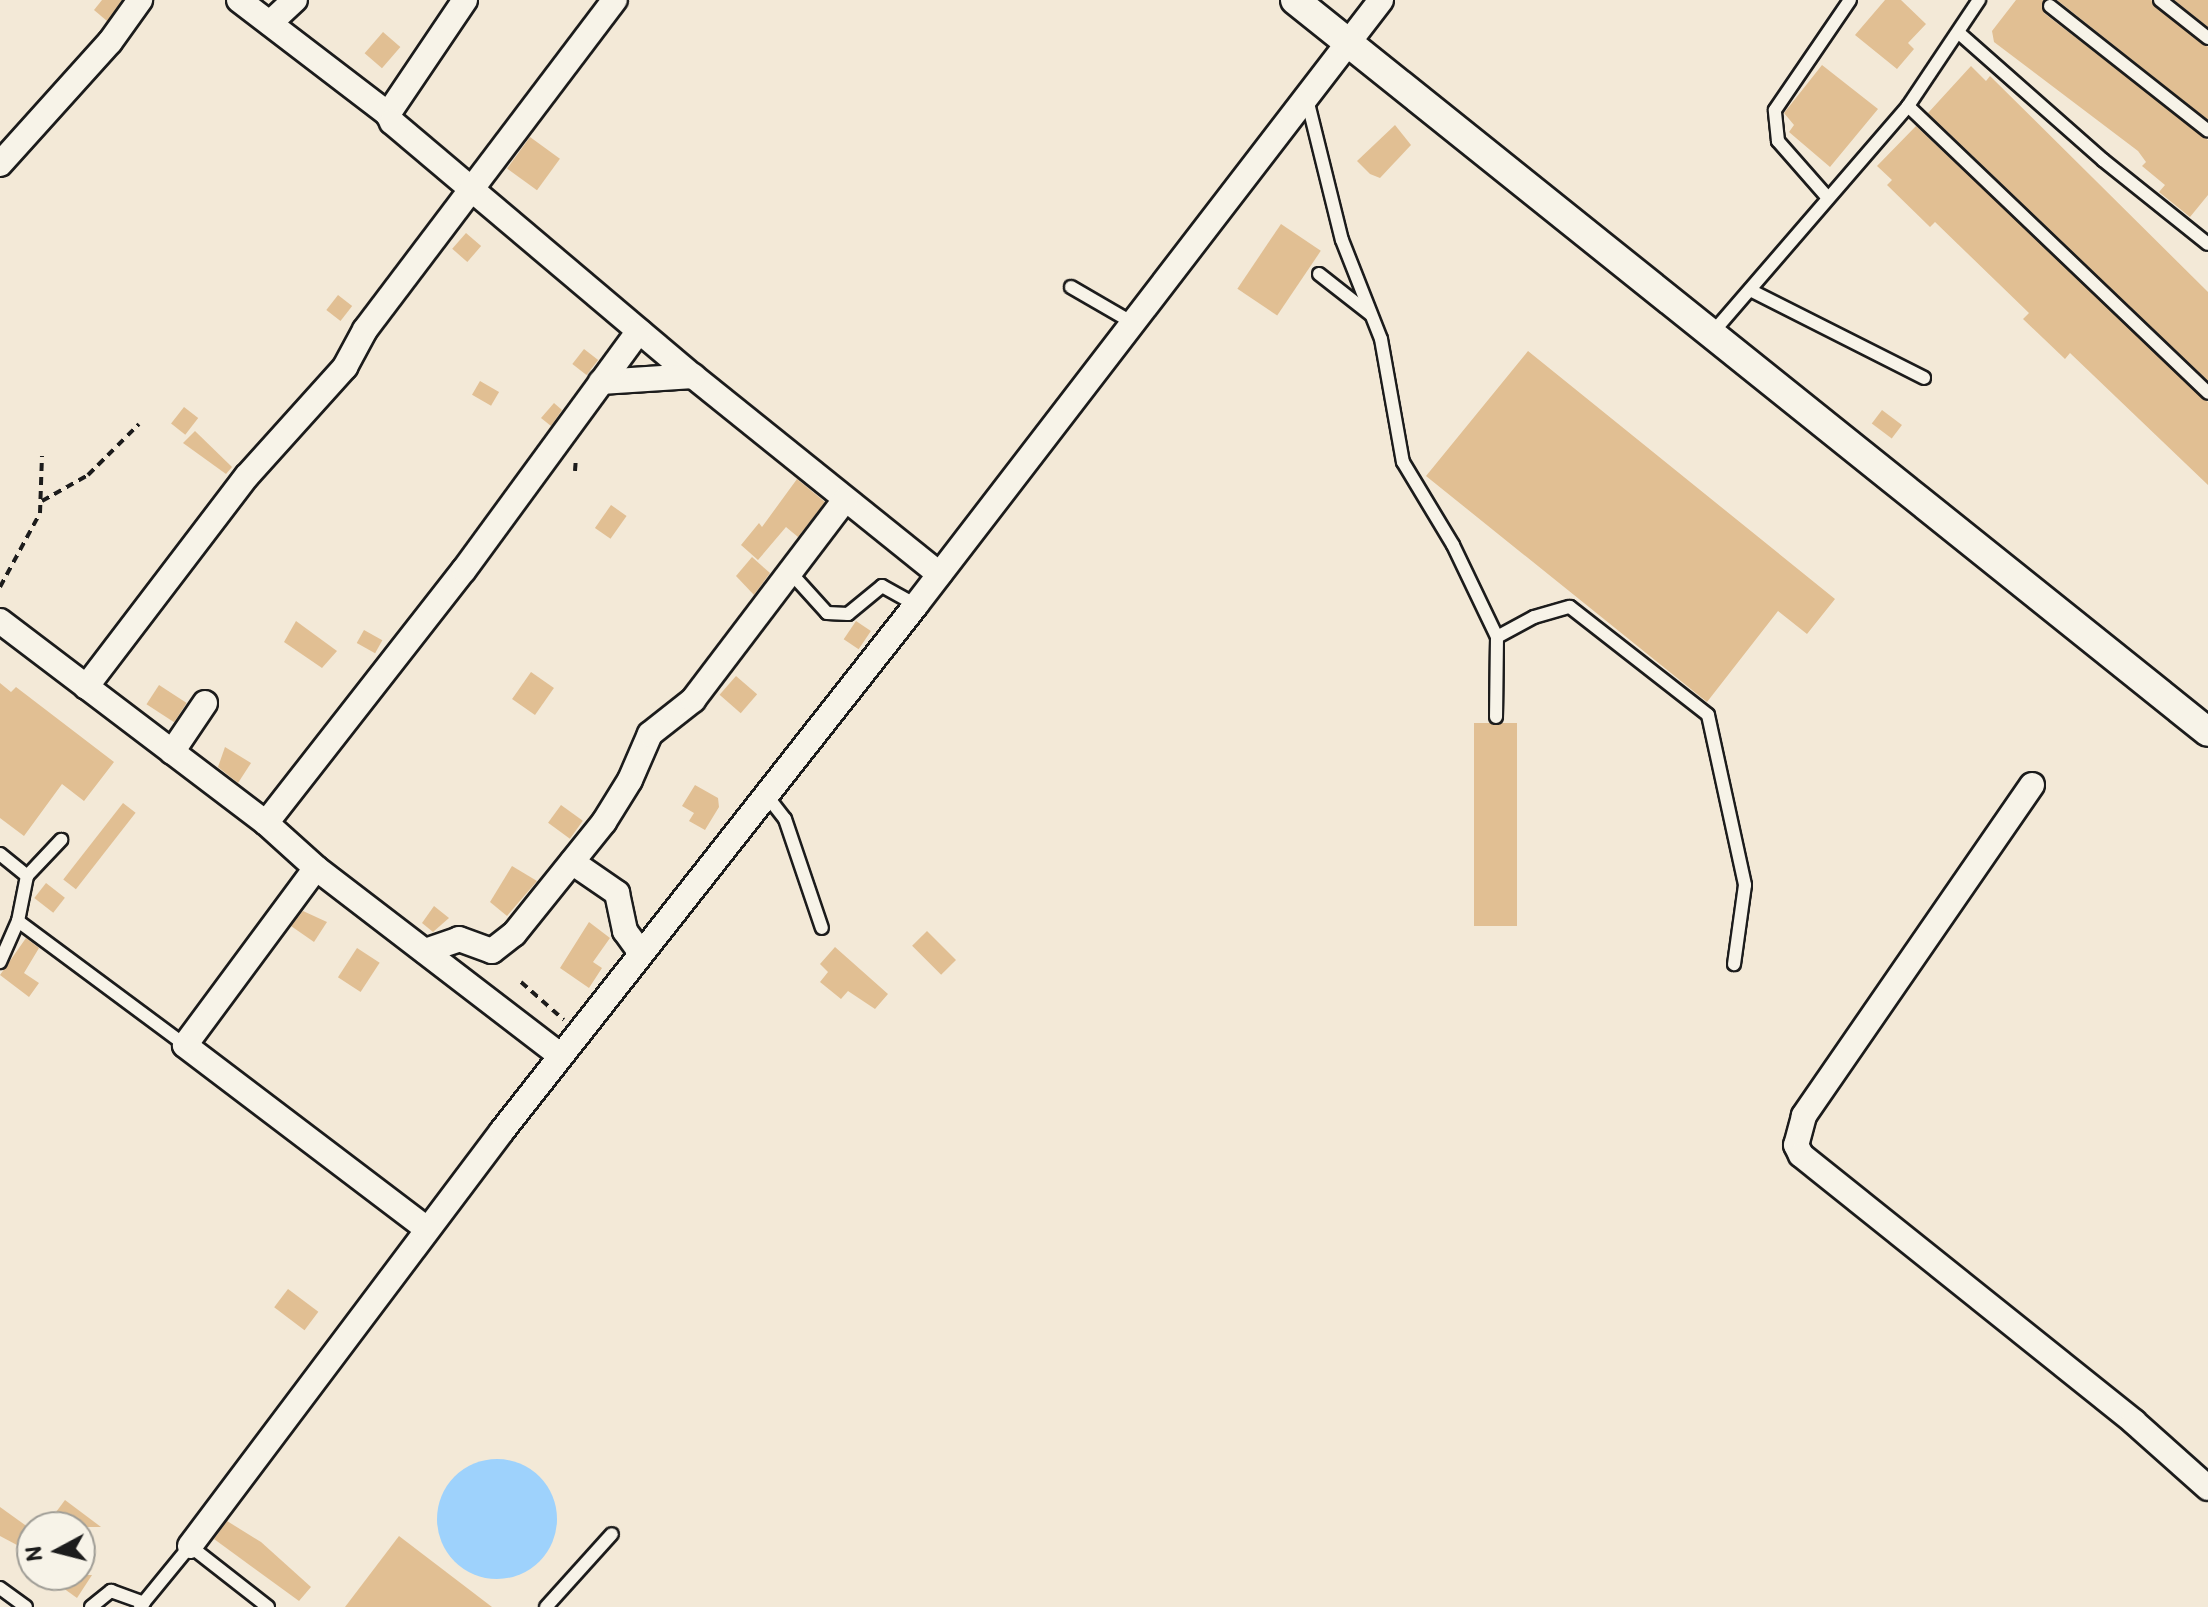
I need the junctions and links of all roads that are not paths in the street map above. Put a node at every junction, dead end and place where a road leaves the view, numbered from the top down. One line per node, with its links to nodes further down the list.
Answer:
1 (140, 0): 20 (street)
2 (239, 0): 12 (street)
3 (295, 0): 12 (street)
4 (465, 0): 18 (street)
5 (615, 0): 21 (street)
6 (1295, 0): 15 (street)
7 (1381, 0): 15 (street)
8 (1850, 0): 22 (lane)
9 (1979, 0): 13 (lane)
10 (2160, 0): 14 (lane)
11 (2050, 6): 19 (lane)
12 (270, 23): 18 (street)
13 (1959, 33): 17 (lane); 23 (lane)
14 (2208, 38)
15 (1346, 42): 16 (street); 30 (street)
16 (1307, 98): 27 (lane); 28 (street)
17 (1908, 106): 22 (lane); 34 (lane)
18 (388, 114): 21 (street)
19 (2208, 131)
20 (0, 164)
21 (472, 187): 29 (street); 41 (street)
22 (1828, 198): 26 (lane)
23 (2208, 244)
24 (1319, 274): 27 (lane)
25 (1071, 287): 28 (lane)
26 (1750, 290): 30 (lane); 32 (lane)
27 (1372, 316): 40 (lane)
28 (1133, 323): 37 (street)
29 (639, 331): 31 (street); 33 (street)
30 (1714, 331): 44 (street)
31 (693, 376): 33 (street); 35 (street)
32 (1924, 378)
33 (601, 382): 48 (street)
34 (2208, 393)
35 (845, 500): 36 (street); 37 (street)
36 (790, 572): 38 (lane); 51 (street)
37 (939, 574): 38 (street)
38 (916, 605): 47 (street)
39 (0, 621): 41 (street)
40 (1497, 637): 43 (lane); 59 (lane)
41 (86, 687): 45 (street)
42 (205, 703): 45 (street)
43 (1496, 717)
44 (2208, 732)
45 (172, 752): 48 (street)
46 (2032, 785): 63 (street)
47 (767, 796): 55 (lane); 57 (street)
48 (266, 823): 52 (street)
49 (61, 840): 53 (lane)
50 (0, 854): 53 (lane)
51 (572, 862): 56 (street); 57 (street)
52 (316, 868): 56 (street); 60 (street)
53 (27, 876): 54 (lane)
54 (18, 921): 58 (lane); 60 (lane)
55 (822, 928)
56 (425, 951): 61 (street)
57 (641, 953): 61 (street)
58 (0, 962)
59 (1734, 964)
60 (185, 1045): 62 (street)
61 (560, 1055): 62 (street)
62 (427, 1229): 65 (street)
63 (2208, 1488)
64 (612, 1534): 71 (lane)
65 (190, 1546): 67 (lane); 70 (lane)
66 (0, 1588): 68 (lane)
67 (142, 1605): 69 (lane)
68 (26, 1607)
69 (91, 1607)
70 (268, 1607)
71 (546, 1607)

